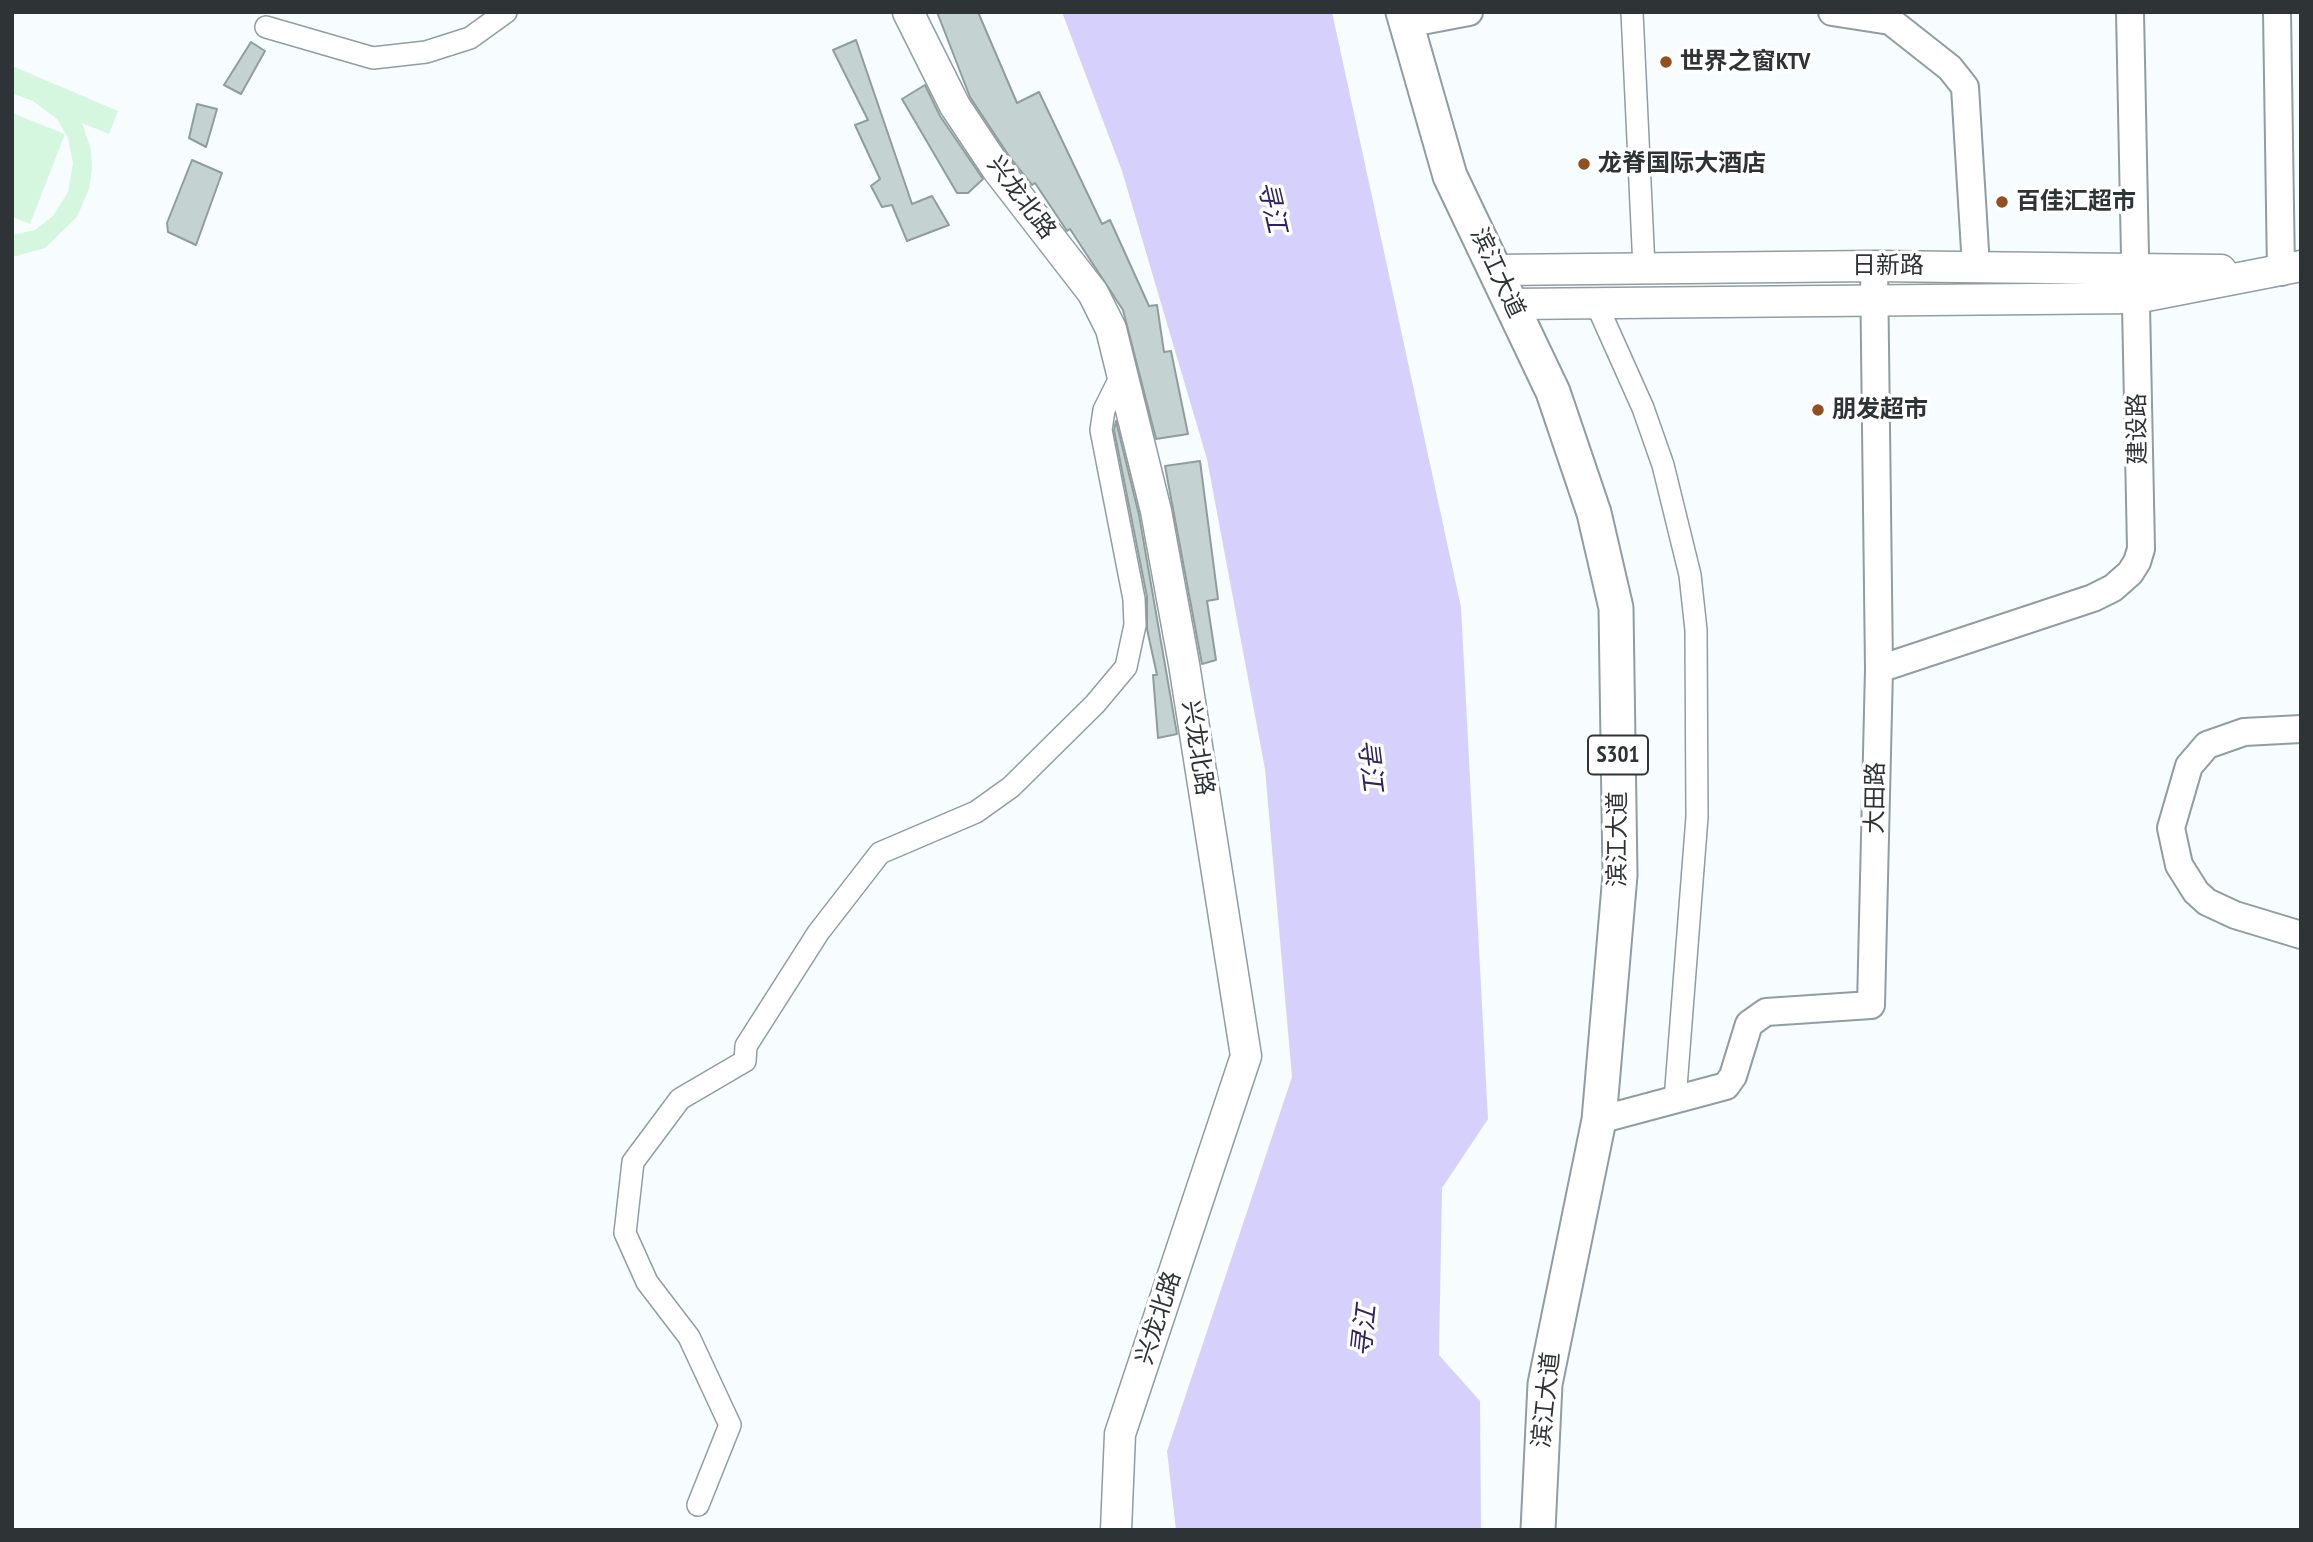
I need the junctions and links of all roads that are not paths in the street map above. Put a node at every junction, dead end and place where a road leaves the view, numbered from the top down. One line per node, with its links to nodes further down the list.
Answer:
1 (506, 12): 10 (street)
2 (908, 12): 21 (main road, 兴龙北路)
3 (1469, 12): 9 (street)
4 (1632, 12): 14 (street)
5 (1832, 12): 8 (street)
6 (2130, 12): 13 (street, 建设路)
7 (2277, 12): 15 (street)
8 (1885, 17): 12 (street)
9 (1405, 18): 16 (main road, 滨江大道 / S301)
10 (266, 27)
11 (1874, 266): 12 (main road, 日新路); 14 (main road, 日新路); 17 (street, 大田路)
12 (1976, 267): 13 (main road, 日新路)
13 (2135, 267): 15 (main road, 日新路); 18 (street, 建设路)
14 (1644, 268): 16 (main road, 日新路)
15 (2291, 269): 18 (main road, 日新路)
16 (1496, 270): 20 (main road, 滨江大道 / S301)
17 (1874, 298): 18 (main road, 日新路); 19 (main road, 日新路); 22 (street, 大田路)
18 (2136, 298): 22 (street, 建设路)
19 (1596, 303): 20 (main road, 日新路); 25 (street)
20 (1512, 304): 26 (main road, 滨江大道 / S301)
21 (1122, 374): 27 (street); 28 (main road, 兴龙北路)
22 (1879, 669): 25 (street, 大田路)
23 (2301, 729): 24 (street)
24 (2301, 935)
25 (1675, 1100): 26 (street, 大田路)
26 (1599, 1120): 29 (main road, 滨江大道 / S301)
27 (698, 1505)
28 (1116, 1530)
29 (1538, 1530)

